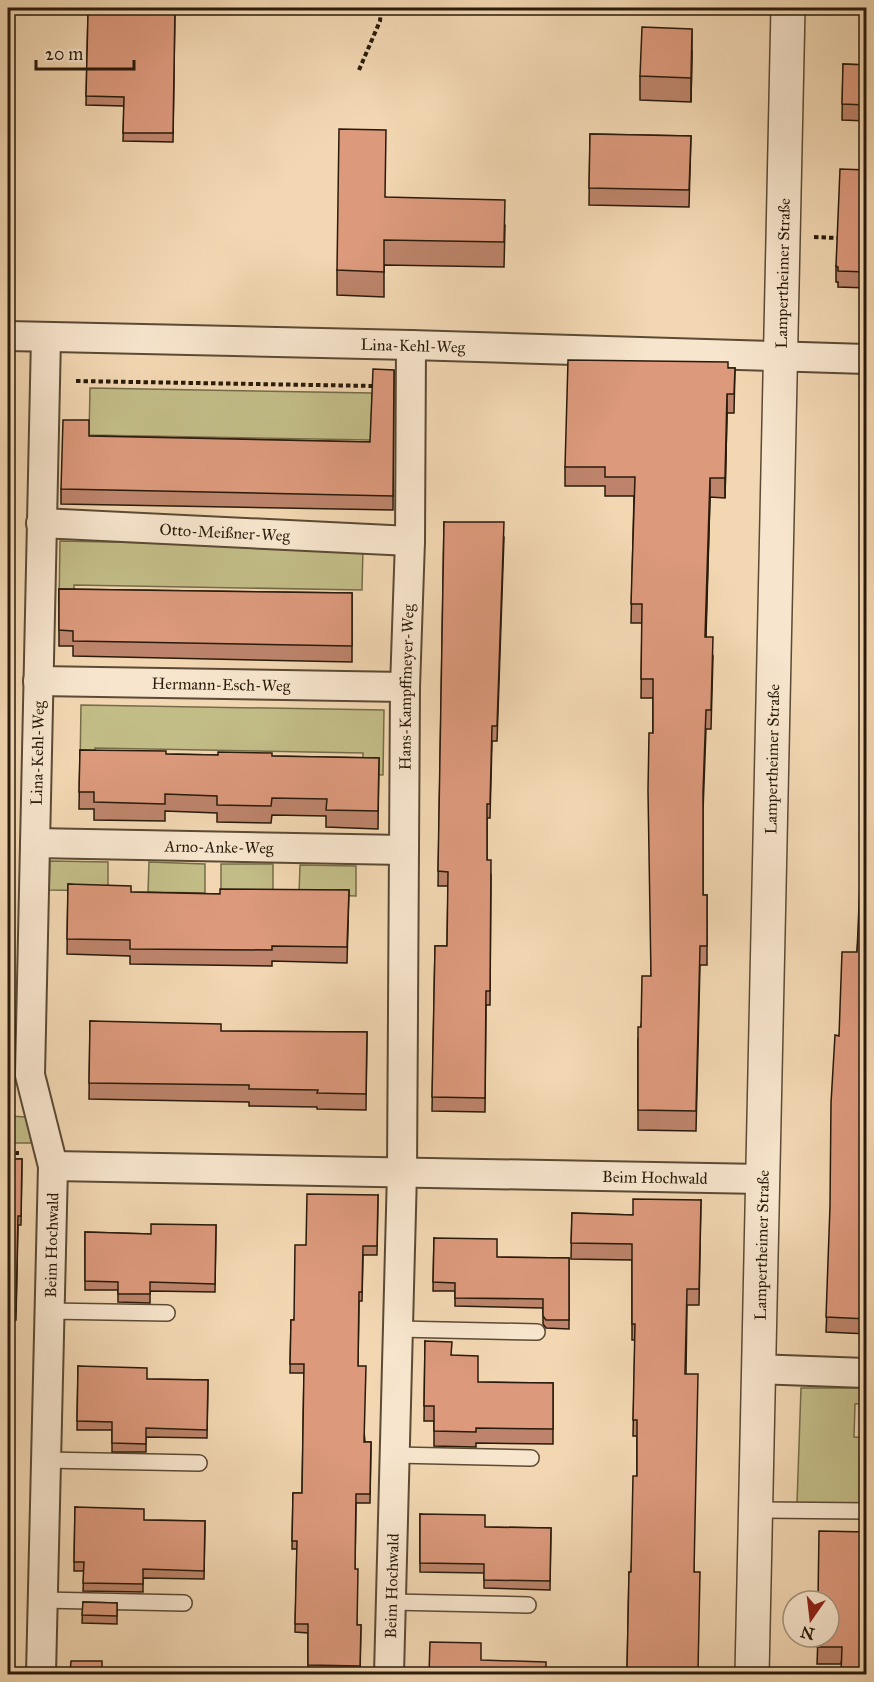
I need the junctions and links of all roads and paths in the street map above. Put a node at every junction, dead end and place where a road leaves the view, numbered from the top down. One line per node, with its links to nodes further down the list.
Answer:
1 (381, 8): 3 (path)
2 (788, 8): 9 (street, Lampertheimer Straße)
3 (358, 70)
4 (813, 237): 5 (path)
5 (837, 238)
6 (8, 336): 7 (street, Lina-Kehl-Weg)
7 (46, 337): 8 (street, Lina-Kehl-Weg); 11 (street, Lina-Kehl-Weg)
8 (411, 345): 9 (street, Lina-Kehl-Weg); 12 (street, Hans-Kampffmeyer-Weg)
9 (779, 356): 10 (street, Lina-Kehl-Weg); 21 (street, Lampertheimer Straße)
10 (867, 358)
11 (45, 380): 12 (path); 13 (street, Lina-Kehl-Weg)
12 (412, 386): 14 (street, Hans-Kampffmeyer-Weg)
13 (42, 523): 14 (street, Otto-Meißner-Weg); 15 (street, Lina-Kehl-Weg)
14 (410, 541): 16 (street, Hans-Kampffmeyer-Weg)
15 (38, 681): 16 (street, Hermann-Esch-Weg); 17 (street, Lina-Kehl-Weg)
16 (405, 687): 18 (street, Hans-Kampffmeyer-Weg)
17 (34, 843): 18 (street, Arno-Anke-Weg); 19 (street, Lina-Kehl-Weg)
18 (404, 850): 20 (street, Hans-Kampffmeyer-Weg)
19 (53, 1166): 20 (street, Beim Hochwald); 22 (street, Beim Hochwald)
20 (402, 1172): 21 (street, Beim Hochwald); 24 (street, Beim Hochwald)
21 (762, 1179): 26 (street, Lampertheimer Straße)
22 (49, 1311): 23 (lane); 30 (street, Beim Hochwald)
23 (167, 1313)
24 (398, 1329): 25 (lane); 28 (street, Beim Hochwald)
25 (537, 1332)
26 (758, 1369): 27 (street); 32 (street, Lampertheimer Straße)
27 (867, 1373)
28 (395, 1455): 29 (lane); 35 (street, Beim Hochwald)
29 (531, 1458)
30 (46, 1460): 31 (lane); 34 (street, Beim Hochwald)
31 (199, 1463)
32 (756, 1510): 33 (lane); 40 (street, Lampertheimer Straße)
33 (867, 1511)
34 (42, 1600): 36 (lane); 38 (street, Beim Hochwald)
35 (391, 1602): 37 (lane); 39 (street, Beim Hochwald)
36 (184, 1603)
37 (528, 1605)
38 (41, 1674)
39 (389, 1674)
40 (752, 1674)

